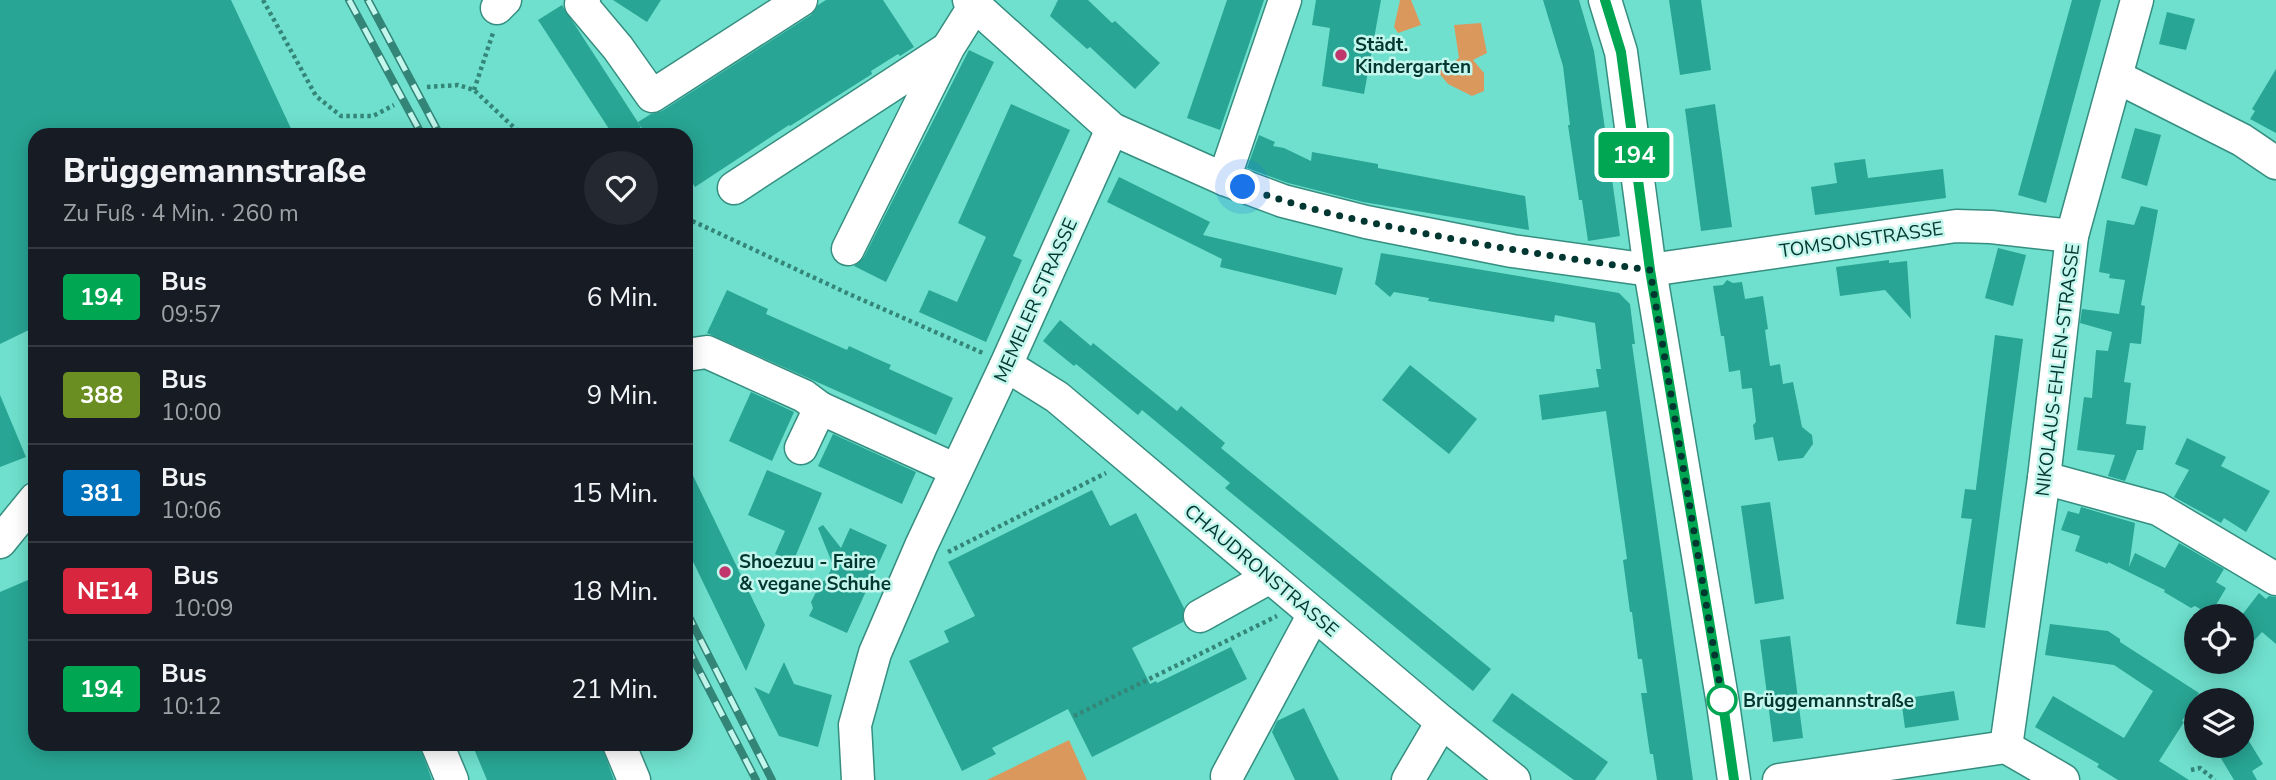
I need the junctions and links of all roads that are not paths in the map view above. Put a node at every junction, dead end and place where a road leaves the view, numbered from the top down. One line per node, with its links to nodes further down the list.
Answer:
1 (584, 0): 2 (street)
2 (801, 0)
3 (1285, 0): 11 (street)
4 (1605, 0): 15 (street)
5 (2137, 0): 8 (street, NIKOLAUS-EHLEN-STRASSE)
6 (972, 3): 7 (street); 9 (street, TOMSONSTRASSE)
7 (948, 48): 12 (street); 14 (street)
8 (2117, 77): 10 (street); 13 (street, NIKOLAUS-EHLEN-STRASSE)
9 (1112, 129): 11 (street, TOMSONSTRASSE); 17 (street, MEMELER STRASSE)
10 (2276, 163)
11 (1224, 179): 15 (street, TOMSONSTRASSE)
12 (734, 188)
13 (2072, 236): 15 (street, TOMSONSTRASSE); 21 (street, NIKOLAUS-EHLEN-STRASSE)
14 (848, 248)
15 (1650, 270): 38 (street)
16 (693, 354): 18 (street)
17 (1006, 365): 20 (street, MEMELER STRASSE); 24 (street, CHAUDRONSTRASSE)
18 (820, 408): 19 (street); 20 (street)
19 (801, 448)
20 (956, 470): 35 (street, MEMELER STRASSE)
21 (2044, 478): 25 (street); 29 (street, NIKOLAUS-EHLEN-STRASSE)
22 (28, 508): 23 (street)
23 (0, 542)
24 (1270, 577): 26 (street, CHAUDRONSTRASSE); 27 (street)
25 (2276, 579)
26 (1307, 609): 28 (street, CHAUDRONSTRASSE); 32 (street)
27 (1200, 616)
28 (1442, 722): 36 (street); 37 (street, CHAUDRONSTRASSE)
29 (2006, 747): 39 (street); 40 (street)
30 (440, 751): 33 (street)
31 (622, 751): 34 (street)
32 (1227, 776)
33 (452, 780)
34 (634, 780)
35 (858, 780)
36 (1408, 780)
37 (1514, 780)
38 (1734, 780)
39 (1779, 780)
40 (2063, 780)

